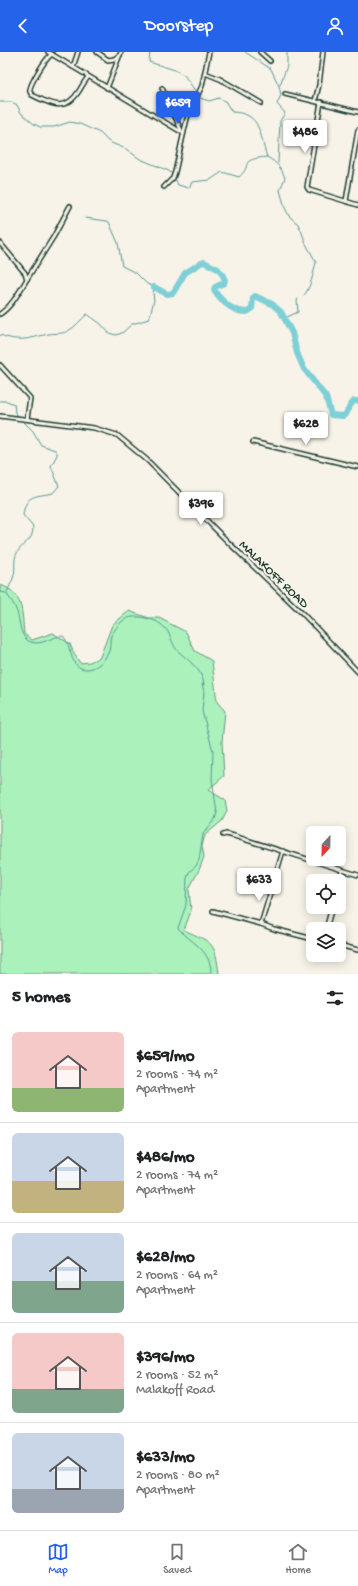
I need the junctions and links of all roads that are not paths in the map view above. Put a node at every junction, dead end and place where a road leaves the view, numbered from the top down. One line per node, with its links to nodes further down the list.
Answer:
1 (48, 52): 7 (street)
2 (78, 52): 10 (street)
3 (97, 52): 8 (street)
4 (208, 52): 11 (street)
5 (260, 52): 9 (street)
6 (323, 52): 16 (street)
7 (52, 54): 10 (street); 12 (street)
8 (120, 54): 13 (street)
9 (270, 61)
10 (73, 67): 12 (street)
11 (205, 73): 18 (street); 21 (street)
12 (88, 78): 13 (street)
13 (107, 88): 21 (street)
14 (162, 88): 21 (street)
15 (285, 94): 16 (street)
16 (315, 101): 17 (street)
17 (321, 102): 19 (street); 23 (street)
18 (261, 103)
19 (358, 112)
20 (358, 130): 23 (street)
21 (183, 133): 22 (street)
22 (164, 187)
23 (346, 201): 24 (street)
24 (358, 205)
25 (70, 206): 27 (street)
26 (0, 243): 27 (street)
27 (26, 279): 28 (street)
28 (0, 314)
29 (0, 364): 31 (street)
30 (0, 416): 31 (street, MALAKOFF ROAD)
31 (26, 419): 34 (street, MALAKOFF ROAD)
32 (253, 442): 33 (street)
33 (358, 467)
34 (358, 672)
35 (223, 835): 36 (street)
36 (283, 851): 37 (street); 41 (street)
37 (342, 870): 38 (street); 39 (street)
38 (341, 874)
39 (358, 875)
40 (212, 911): 41 (street)
41 (261, 924): 42 (street)
42 (306, 937)
43 (346, 947): 44 (street)
44 (358, 950)

